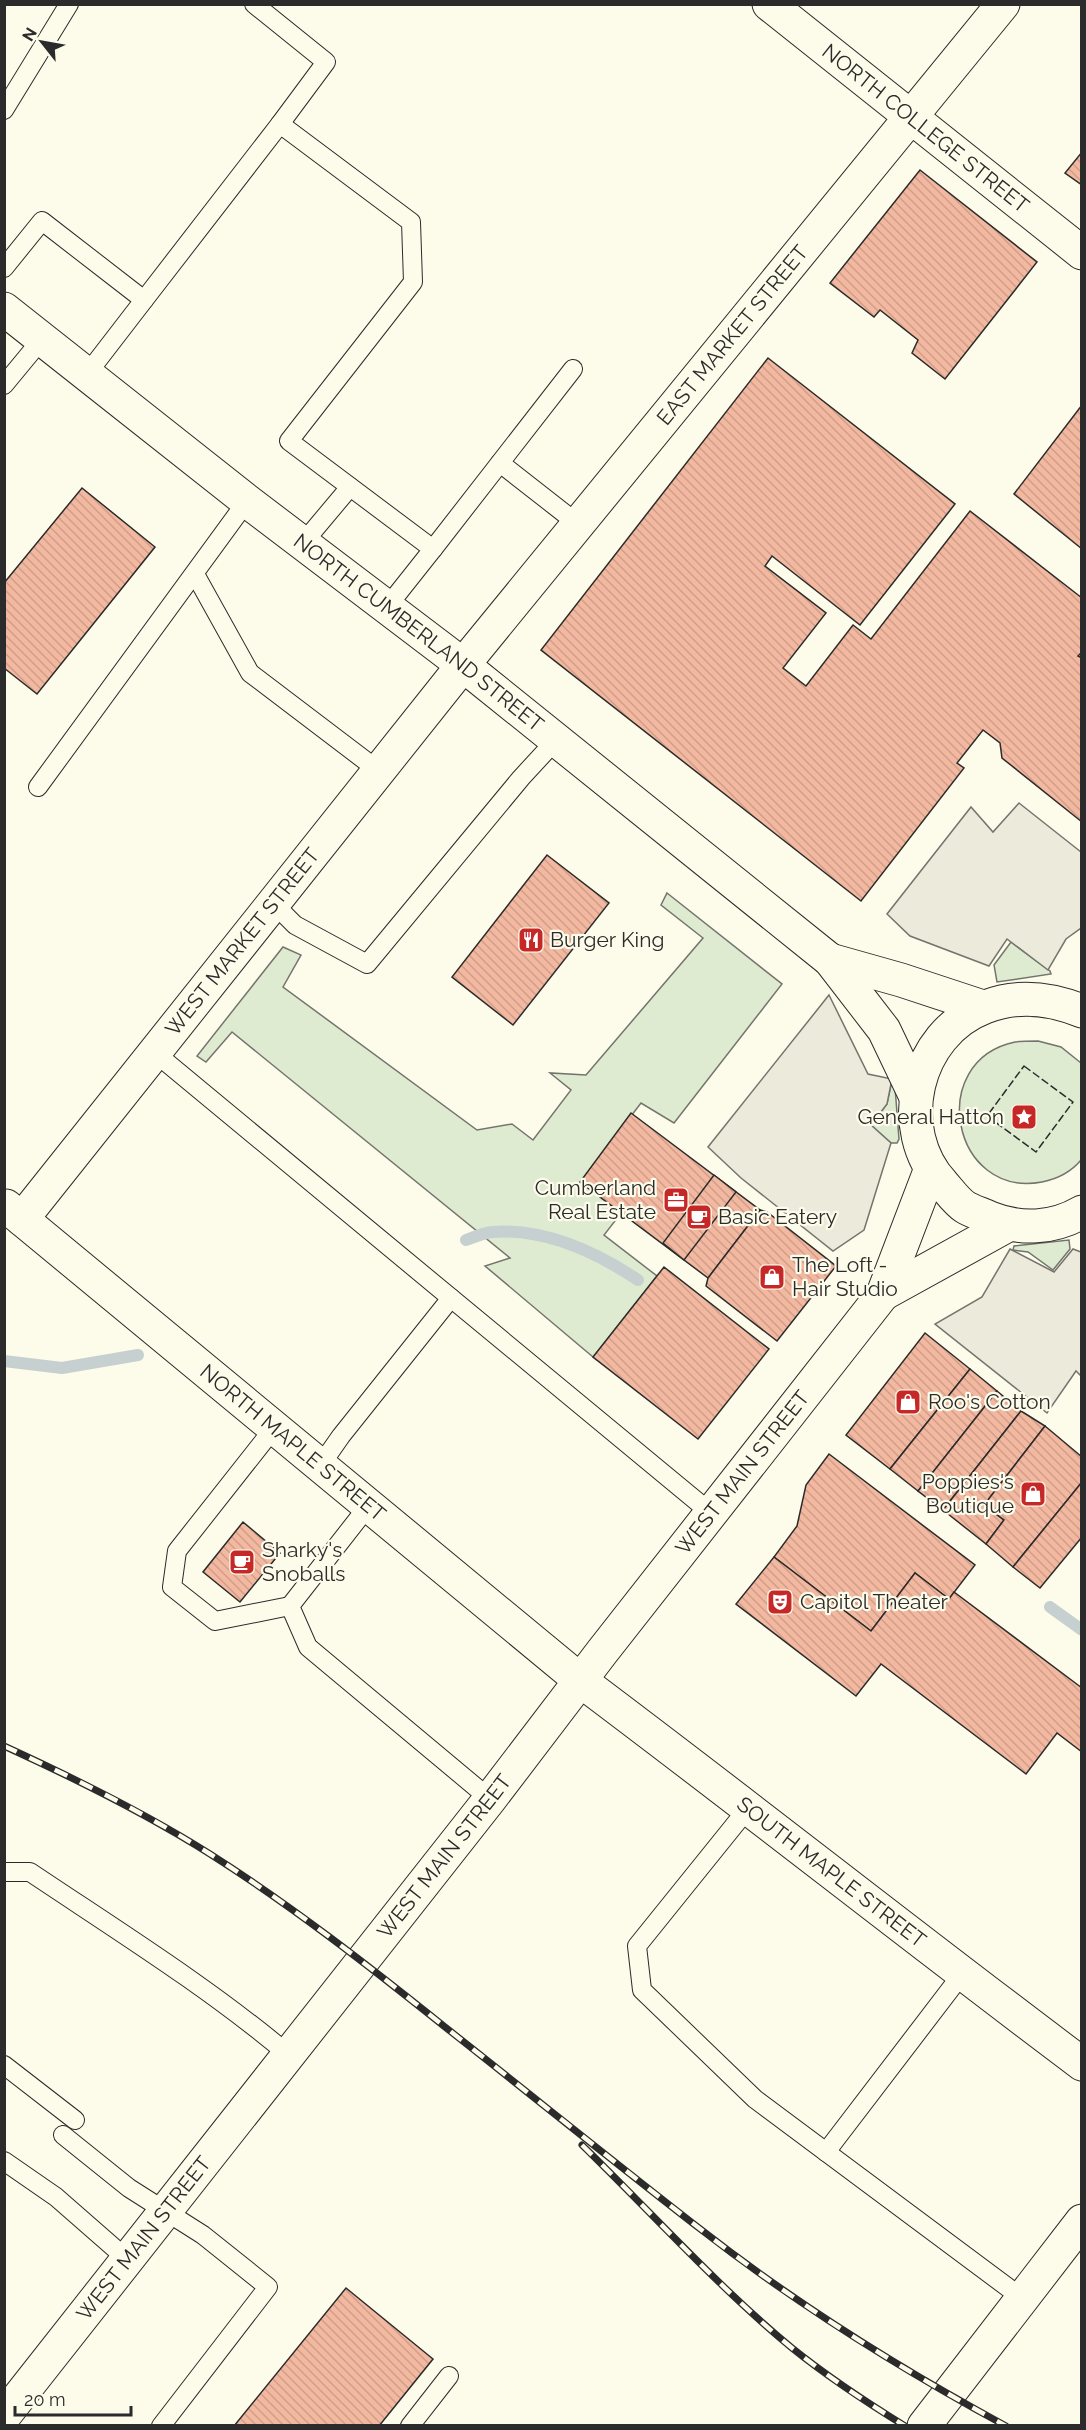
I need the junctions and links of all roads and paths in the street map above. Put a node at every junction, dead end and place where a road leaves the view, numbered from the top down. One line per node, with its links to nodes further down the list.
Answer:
1 (69, 4): 5 (lane)
2 (254, 4): 7 (lane)
3 (769, 4): 6 (main road, NORTH COLLEGE STREET)
4 (1003, 4): 6 (main road, EAST MARKET STREET)
5 (4, 110)
6 (911, 119): 8 (main road, NORTH COLLEGE STREET); 19 (main road, EAST MARKET STREET)
7 (280, 124): 10 (lane); 17 (lane)
8 (1082, 253)
9 (4, 268): 10 (lane)
10 (144, 300): 14 (lane)
11 (4, 309): 12 (main road, NORTH CUMBERLAND STREET)
12 (42, 339): 14 (main road, NORTH CUMBERLAND STREET); 15 (lane)
13 (573, 369): 16 (lane)
14 (87, 374): 18 (main road, NORTH CUMBERLAND STREET)
15 (4, 386)
16 (500, 463): 19 (lane); 21 (lane)
17 (350, 487): 20 (lane); 21 (lane)
18 (247, 501): 20 (main road, NORTH CUMBERLAND STREET); 22 (lane)
19 (578, 524): 24 (main road, EAST MARKET STREET)
20 (303, 543): 23 (main road, NORTH CUMBERLAND STREET)
21 (433, 549): 23 (lane)
22 (195, 574): 26 (lane); 27 (lane)
23 (387, 607): 24 (main road, NORTH CUMBERLAND STREET)
24 (463, 665): 25 (main road, NORTH CUMBERLAND STREET); 26 (main road, WEST MARKET STREET)
25 (556, 740): 28 (lane); 29 (main road, NORTH CUMBERLAND STREET)
26 (379, 771): 28 (main road, WEST MARKET STREET)
27 (38, 787)
28 (273, 903): 34 (main road, WEST MARKET STREET)
29 (830, 960): 32 (main road, NORTH CUMBERLAND STREET); 35 (main road, NORTH CUMBERLAND STREET)
30 (1082, 983): 31 (main road)
31 (1036, 998): 32 (main road); 33 (main road)
32 (983, 1007): 35 (main road)
33 (1082, 1011)
34 (154, 1052): 37 (main road, WEST MARKET STREET); 41 (lane)
35 (916, 1097): 36 (main road)
36 (930, 1171): 39 (main road); 40 (main road, WEST MAIN STREET)
37 (13, 1212): 42 (main road, NORTH MAPLE STREET)
38 (1077, 1217): 39 (main road)
39 (1008, 1225): 40 (main road, WEST MAIN STREET)
40 (883, 1294): 45 (main road, WEST MAIN STREET)
41 (451, 1298): 43 (lane); 45 (lane)
42 (274, 1428): 43 (main road, NORTH MAPLE STREET); 46 (lane)
43 (320, 1466): 44 (main road, NORTH MAPLE STREET)
44 (369, 1506): 46 (lane); 47 (main road, NORTH MAPLE STREET)
45 (711, 1513): 47 (main road, WEST MAIN STREET)
46 (290, 1606): 48 (lane)
47 (581, 1681): 48 (main road, WEST MAIN STREET); 49 (main road, SOUTH MAPLE STREET)
48 (490, 1799): 52 (main road, WEST MAIN STREET)
49 (749, 1807): 51 (main road, SOUTH MAPLE STREET); 57 (lane)
50 (4, 1872): 52 (lane)
51 (962, 1974): 53 (main road, SOUTH MAPLE STREET); 57 (lane)
52 (289, 2055): 59 (main road, WEST MAIN STREET)
53 (1082, 2064)
54 (4, 2065): 55 (lane)
55 (75, 2120)
56 (63, 2135): 59 (lane)
57 (826, 2151): 62 (lane)
58 (4, 2161): 61 (lane)
59 (167, 2211): 61 (main road, WEST MAIN STREET); 65 (lane)
60 (1082, 2221): 62 (main road)
61 (128, 2260): 64 (main road, WEST MAIN STREET)
62 (1022, 2298): 67 (main road)
63 (449, 2376): 66 (lane)
64 (4, 2416)
65 (161, 2426)
66 (410, 2426)
67 (924, 2426)

